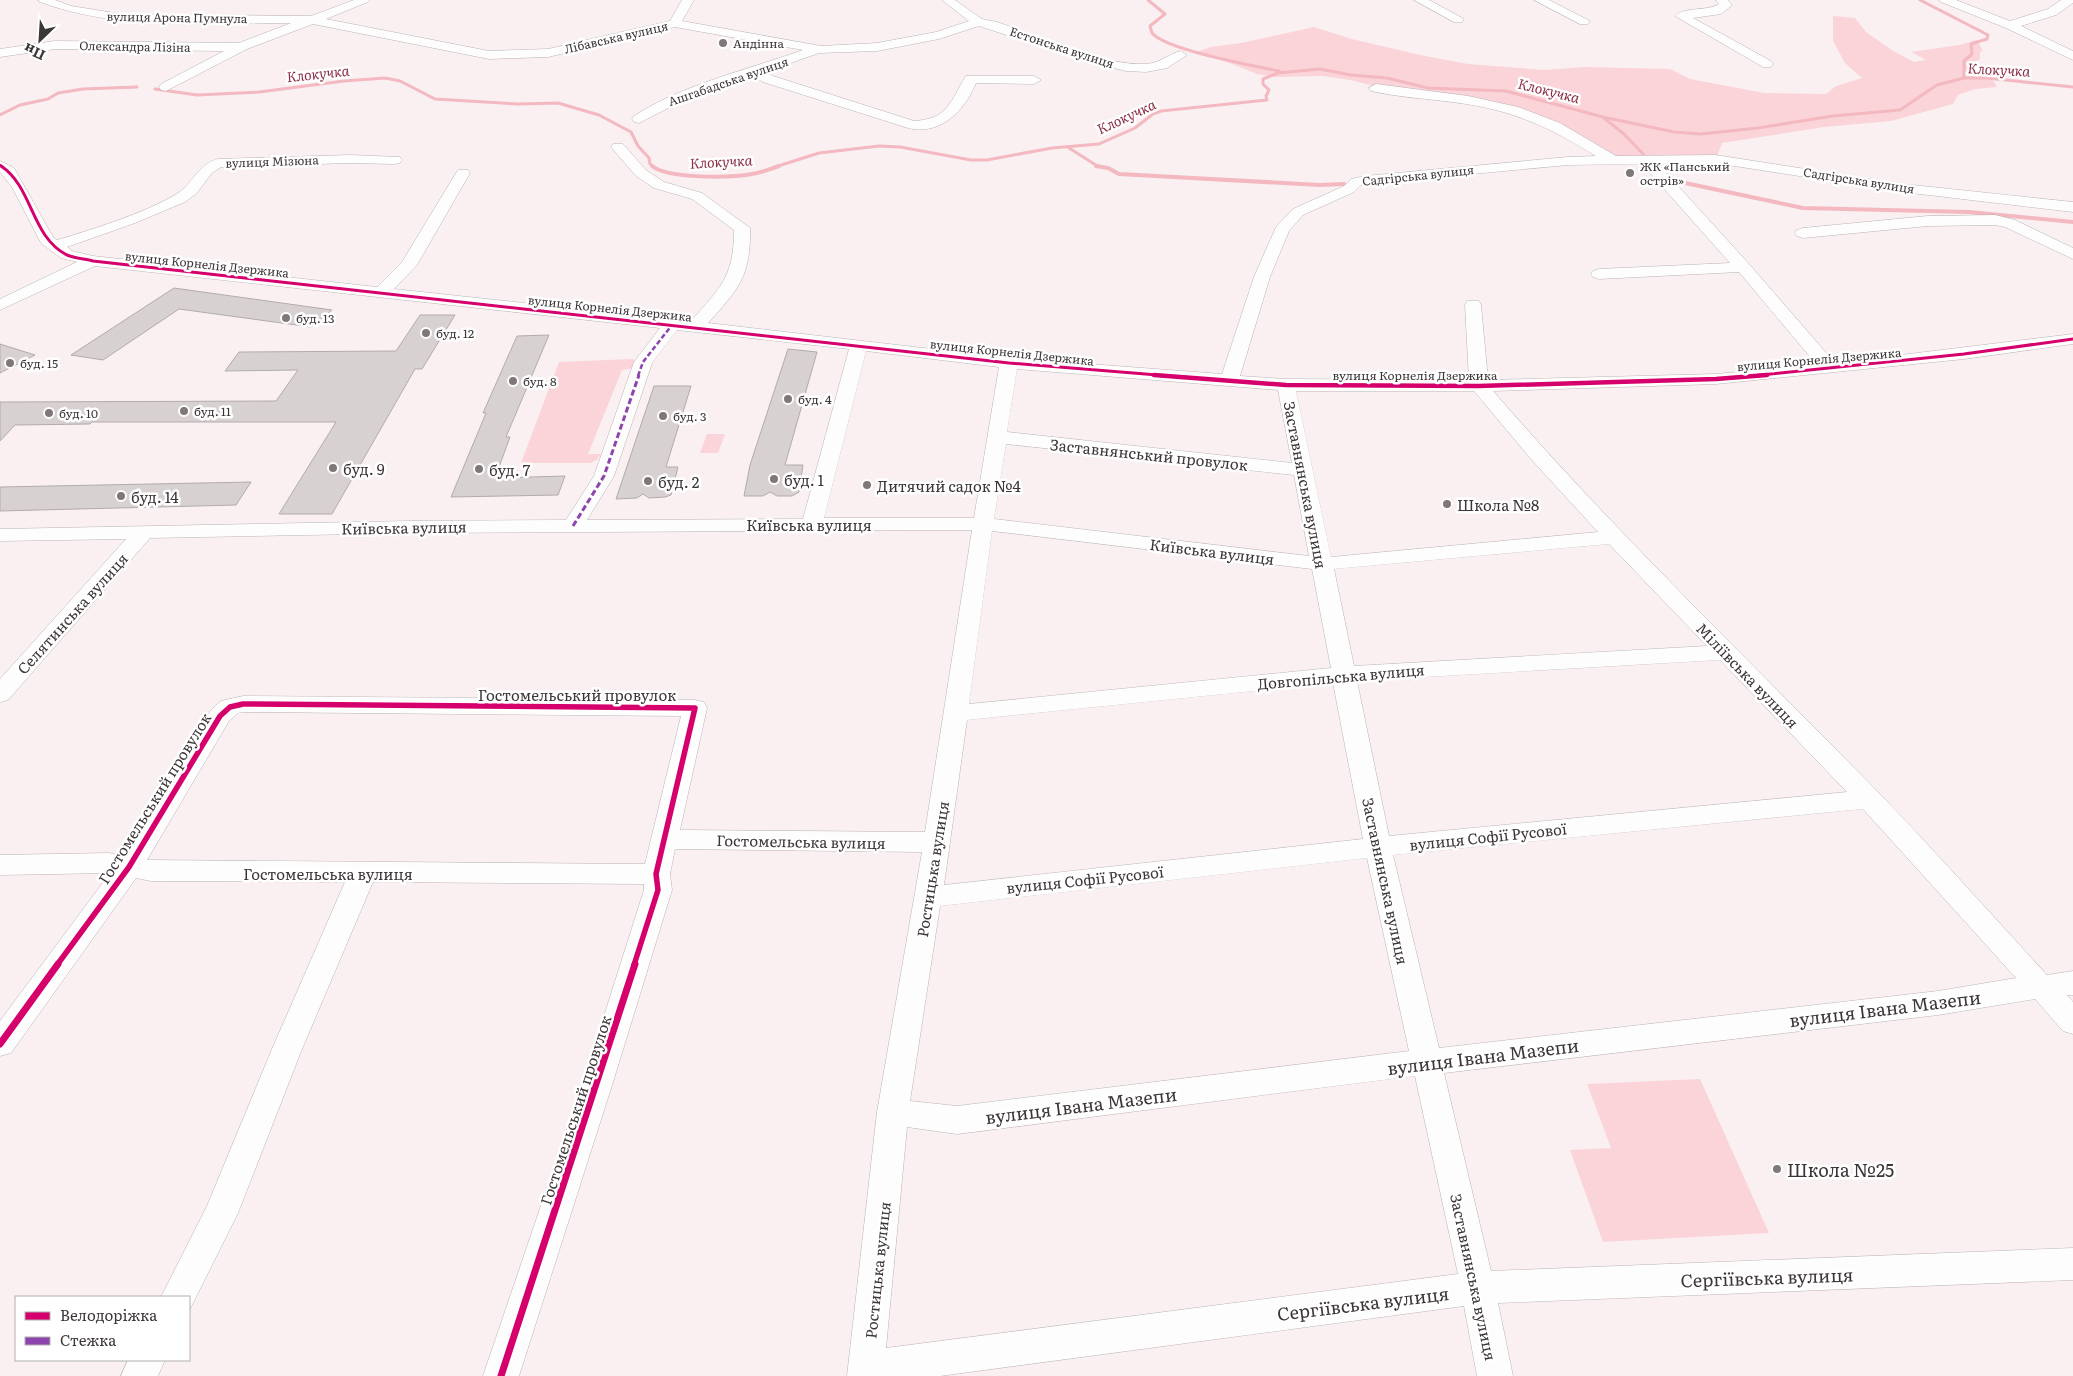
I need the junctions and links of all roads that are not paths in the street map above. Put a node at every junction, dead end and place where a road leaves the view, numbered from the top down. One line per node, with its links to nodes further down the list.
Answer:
1 (47, 0): 11 (street, вулиця Арона Пумнула)
2 (364, 0): 11 (street)
3 (688, 0): 14 (street)
4 (948, 0): 13 (street, Естонська вулиця)
5 (1420, 0): 10 (street)
6 (1540, 0): 12 (street)
7 (1722, 0): 21 (street)
8 (1945, 0): 15 (street)
9 (2069, 4): 15 (street)
10 (1458, 19)
11 (312, 20): 14 (street, Лібавська вулиця); 16 (street)
12 (1584, 21)
13 (978, 22): 17 (street, Лібавська вулиця); 19 (street, Естонська вулиця)
14 (676, 23): 17 (street, Лібавська вулиця)
15 (2010, 26): 20 (street)
16 (241, 47): 18 (street, Олександра Лізіна); 24 (street)
17 (821, 50): 22 (street, Ашгабадська вулиця)
18 (0, 53)
19 (1181, 55)
20 (2073, 56)
21 (1768, 64)
22 (754, 71): 23 (street); 26 (street, Ашгабадська вулиця)
23 (1034, 80)
24 (166, 87)
25 (1376, 88): 28 (street, Садгірська вулиця)
26 (639, 119)
27 (618, 147): 46 (street)
28 (1611, 159): 30 (street, Садгірська вулиця); 51 (street, Садгірська вулиця)
29 (395, 160): 37 (street, вулиця Мізюна)
30 (1646, 160): 35 (street, Садгірська вулиця); 40 (street)
31 (0, 165): 33 (street)
32 (463, 173): 42 (street)
33 (19, 187): 34 (street); 37 (street)
34 (0, 192)
35 (2073, 207)
36 (1803, 233): 38 (street)
37 (53, 246): 39 (street, вулиця Корнелія Дзержика)
38 (2073, 254)
39 (92, 261): 42 (street, вулиця Корнелія Дзержика); 43 (street)
40 (1743, 267): 41 (street); 50 (street)
41 (1599, 274)
42 (381, 293): 45 (street, вулиця Корнелія Дзержика)
43 (0, 305)
44 (1473, 305): 53 (street)
45 (672, 325): 46 (street, вулиця Корнелія Дзержика); 58 (street)
46 (694, 328): 48 (street, вулиця Корнелія Дзержика)
47 (2073, 339): 50 (street, вулиця Корнелія Дзержика)
48 (858, 344): 49 (street, вулиця Корнелія Дзержика); 56 (street)
49 (1009, 363): 51 (street, вулиця Корнелія Дзержика); 54 (street, Ростицька вулиця)
50 (1830, 369): 53 (street, вулиця Корнелія Дзержика)
51 (1229, 382): 52 (street, вулиця Корнелія Дзержика)
52 (1286, 385): 53 (street, вулиця Корнелія Дзержика); 55 (street, Заставнянська вулиця)
53 (1480, 386): 61 (street, Міліївська вулиця)
54 (996, 437): 55 (street, Заставнянський провулок); 57 (street, Ростицька вулиця)
55 (1302, 470): 62 (street, Заставнянська вулиця)
56 (812, 524): 57 (street, Київська вулиця); 58 (street, Київська вулиця)
57 (983, 524): 62 (street, Київська вулиця); 66 (street, Ростицька вулиця)
58 (573, 526): 59 (street, Київська вулиця)
59 (144, 532): 60 (street, Київська вулиця); 65 (street, Селятинська вулиця)
60 (0, 535)
61 (1614, 537): 62 (street, Київська вулиця); 63 (street, Міліївська вулиця)
62 (1322, 564): 64 (street, Заставнянська вулиця)
63 (1725, 652): 64 (street, Довгопільська вулиця); 67 (street, Міліївська вулиця)
64 (1344, 674): 66 (street, Довгопільська вулиця); 70 (street, Заставнянська вулиця)
65 (0, 694)
66 (957, 713): 69 (street, Ростицька вулиця)
67 (1869, 799): 70 (street, вулиця Софії Русової); 77 (street, Міліївська вулиця)
68 (666, 839): 69 (street, Гостомельська вулиця); 72 (street, Гостомельський провулок); 74 (street, Гостомельський провулок)
69 (938, 842): 75 (street, Ростицька вулиця)
70 (1378, 846): 75 (street, вулиця Софії Русової); 80 (street, Заставнянська вулиця)
71 (0, 865): 72 (street, Гостомельська вулиця)
72 (129, 867): 73 (street, Гостомельська вулиця); 79 (street, Гостомельський провулок)
73 (363, 873): 74 (street, Гостомельська вулиця); 84 (street)
74 (656, 874): 88 (street, Гостомельський провулок)
75 (928, 897): 81 (street, Ростицька вулиця)
76 (2073, 983): 77 (street, вулиця Івана Мазепи)
77 (2040, 986): 78 (street, Міліївська вулиця); 80 (street, вулиця Івана Мазепи)
78 (2073, 1022)
79 (0, 1044)
80 (1426, 1062): 81 (street, вулиця Івана Мазепи); 83 (street, Заставнянська вулиця)
81 (893, 1112): 86 (street, Ростицька вулиця)
82 (2073, 1264): 83 (street, Сергіївська вулиця)
83 (1478, 1288): 86 (street, Сергіївська вулиця); 89 (street, Заставнянська вулиця)
84 (179, 1296)
85 (146, 1361): 87 (street)
86 (866, 1372)
87 (138, 1376)
88 (501, 1376)
89 (1495, 1376)

